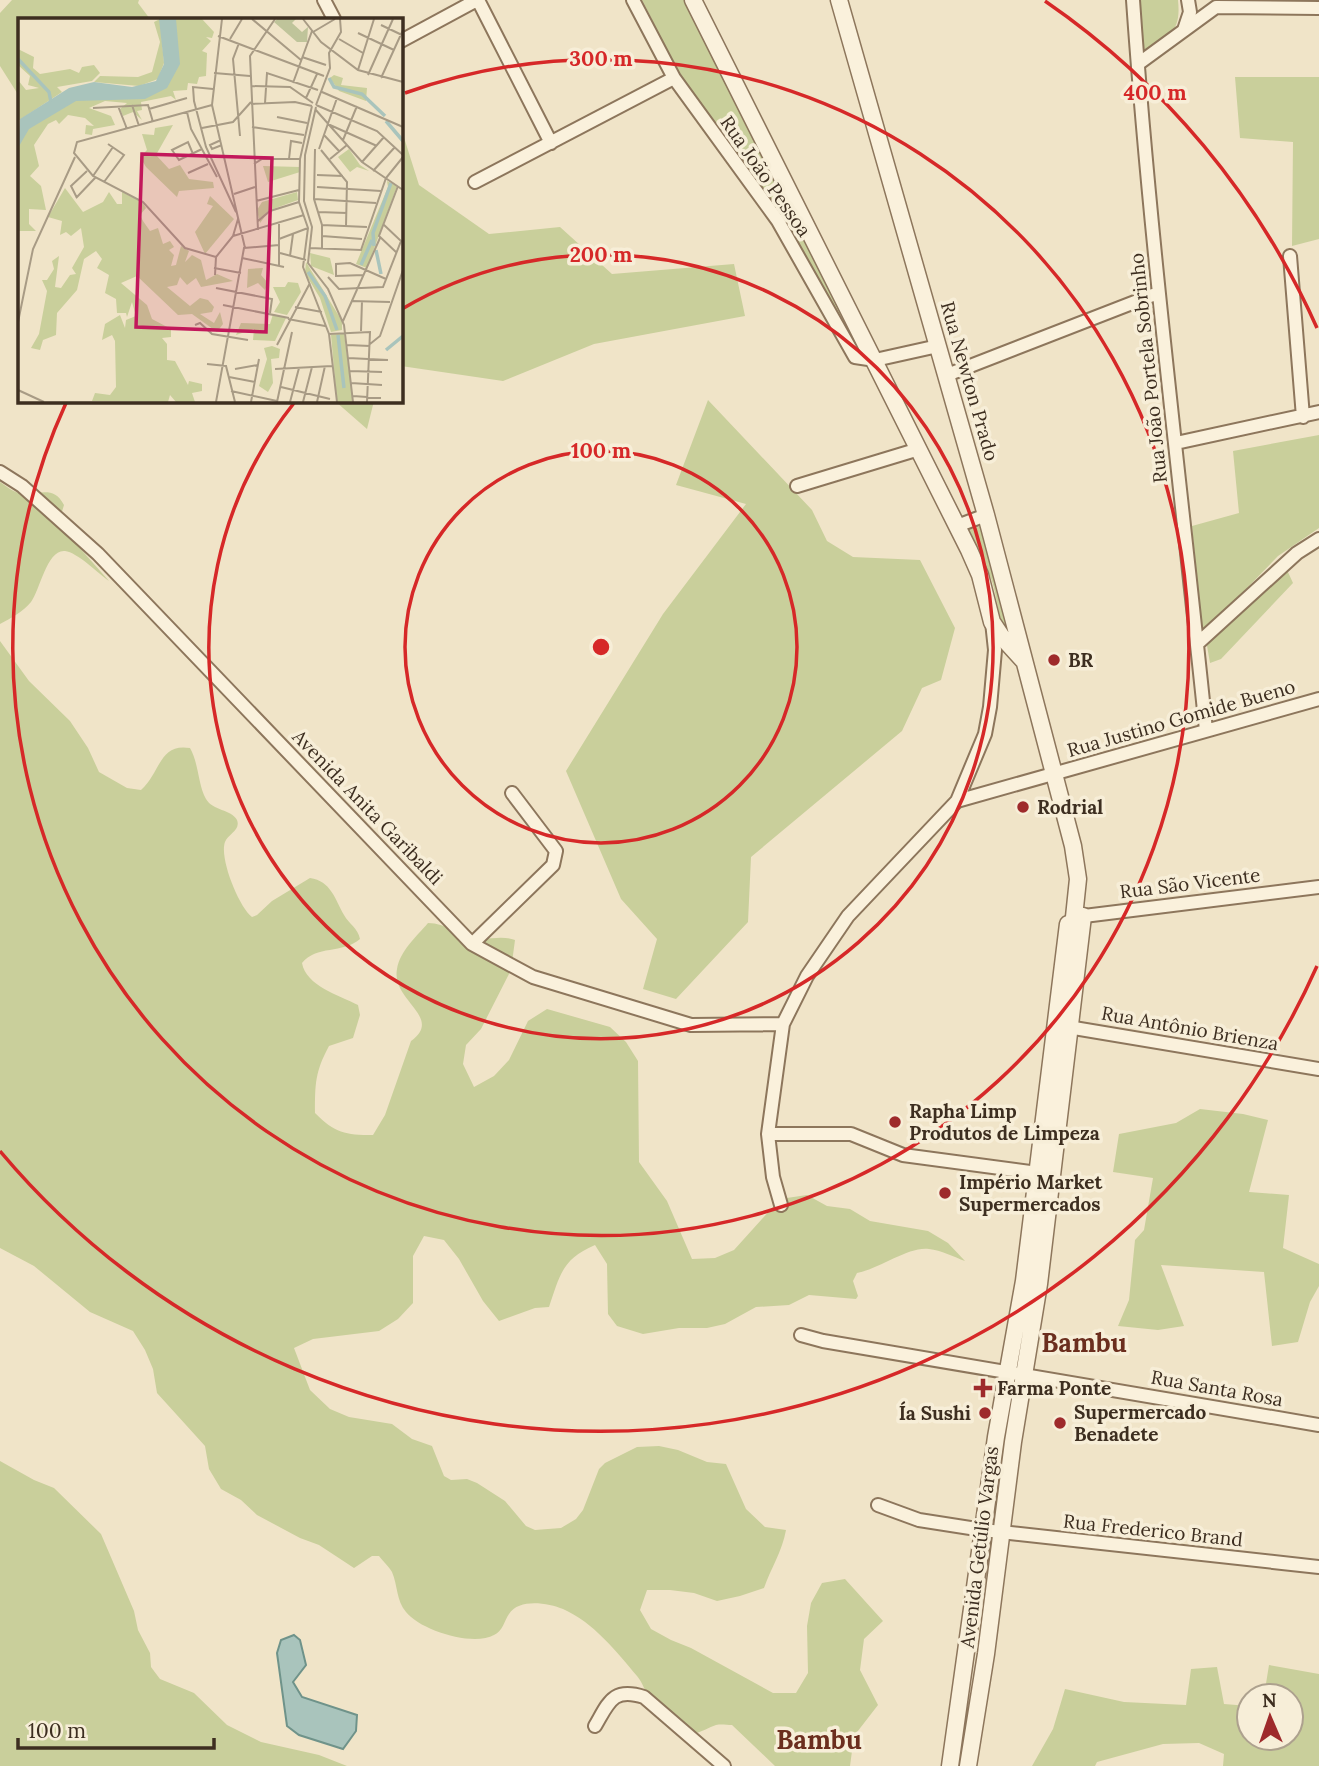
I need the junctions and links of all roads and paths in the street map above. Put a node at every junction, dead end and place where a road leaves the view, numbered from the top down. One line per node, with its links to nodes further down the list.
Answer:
1 (324, 0): 10 (street)
2 (477, 0): 12 (street); 15 (street)
3 (633, 0): 14 (street, Rua João Pessoa)
4 (693, 0): 20 (street)
5 (839, 0): 19 (street, Rua Newton Prado)
6 (1133, 0): 13 (street, Rua João Portela Sobrinho)
7 (1188, 0): 11 (street)
8 (1212, 4): 9 (street); 11 (street)
9 (1319, 8)
10 (333, 18)
11 (1184, 30): 13 (street)
12 (402, 40)
13 (1138, 64): 18 (street, Rua João Portela Sobrinho)
14 (674, 79): 15 (street); 20 (street, Rua João Pessoa)
15 (551, 142): 16 (street)
16 (475, 182)
17 (1290, 256): 23 (street)
18 (1158, 293): 21 (street); 24 (street, Rua João Portela Sobrinho)
19 (938, 346): 20 (street); 21 (street, Rua Newton Prado)
20 (875, 360): 25 (street)
21 (947, 375): 28 (street, Rua Newton Prado)
22 (1319, 412): 23 (street)
23 (1303, 416): 24 (street)
24 (1176, 443): 32 (street, Rua João Portela Sobrinho)
25 (919, 449): 27 (street); 29 (street)
26 (0, 472): 41 (street, Avenida Anita Garibaldi)
27 (797, 486)
28 (986, 515): 29 (street); 33 (street, Rua Newton Prado)
29 (957, 526): 31 (street)
30 (1319, 539): 32 (street)
31 (992, 622): 33 (street); 38 (street)
32 (1197, 644): 35 (street, Rua João Portela Sobrinho)
33 (1024, 662): 36 (street, Rua Newton Prado)
34 (1319, 699): 35 (street, Rua Justino Gomide Bueno)
35 (1206, 730): 36 (street, Rua Justino Gomide Bueno)
36 (1055, 775): 38 (street, Rua Justino Gomide Bueno); 40 (street, Avenida Getúlio Vargas)
37 (512, 793): 41 (street)
38 (957, 801): 42 (street)
39 (1319, 887): 40 (street, Rua São Vicente)
40 (1075, 919): 43 (street, Avenida Getúlio Vargas)
41 (472, 944): 42 (street, Avenida Anita Garibaldi)
42 (783, 1024): 45 (street)
43 (1063, 1026): 44 (street, Rua Antônio Brienza); 46 (street, Avenida Getúlio Vargas)
44 (1319, 1069)
45 (768, 1135): 46 (street); 47 (street)
46 (1045, 1173): 49 (street, Avenida Getúlio Vargas)
47 (781, 1205)
48 (801, 1335): 49 (street, Rua Santa Rosa)
49 (1017, 1372): 50 (street, Rua Santa Rosa); 52 (street, Avenida Getúlio Vargas); 53 (street, Avenida Getúlio Vargas)
50 (1319, 1426)
51 (878, 1505): 52 (street, Rua Frederico Brand)
52 (983, 1530): 53 (street, Rua Frederico Brand); 55 (street, Avenida Getúlio Vargas)
53 (1002, 1532): 54 (street, Rua Frederico Brand); 56 (street, Avenida Getúlio Vargas)
54 (1319, 1567)
55 (959, 1705): 56 (street); 59 (street, Avenida Getúlio Vargas)
56 (977, 1707): 60 (street, Avenida Getúlio Vargas)
57 (595, 1726): 58 (street)
58 (724, 1766)
59 (950, 1766)
60 (968, 1766)

